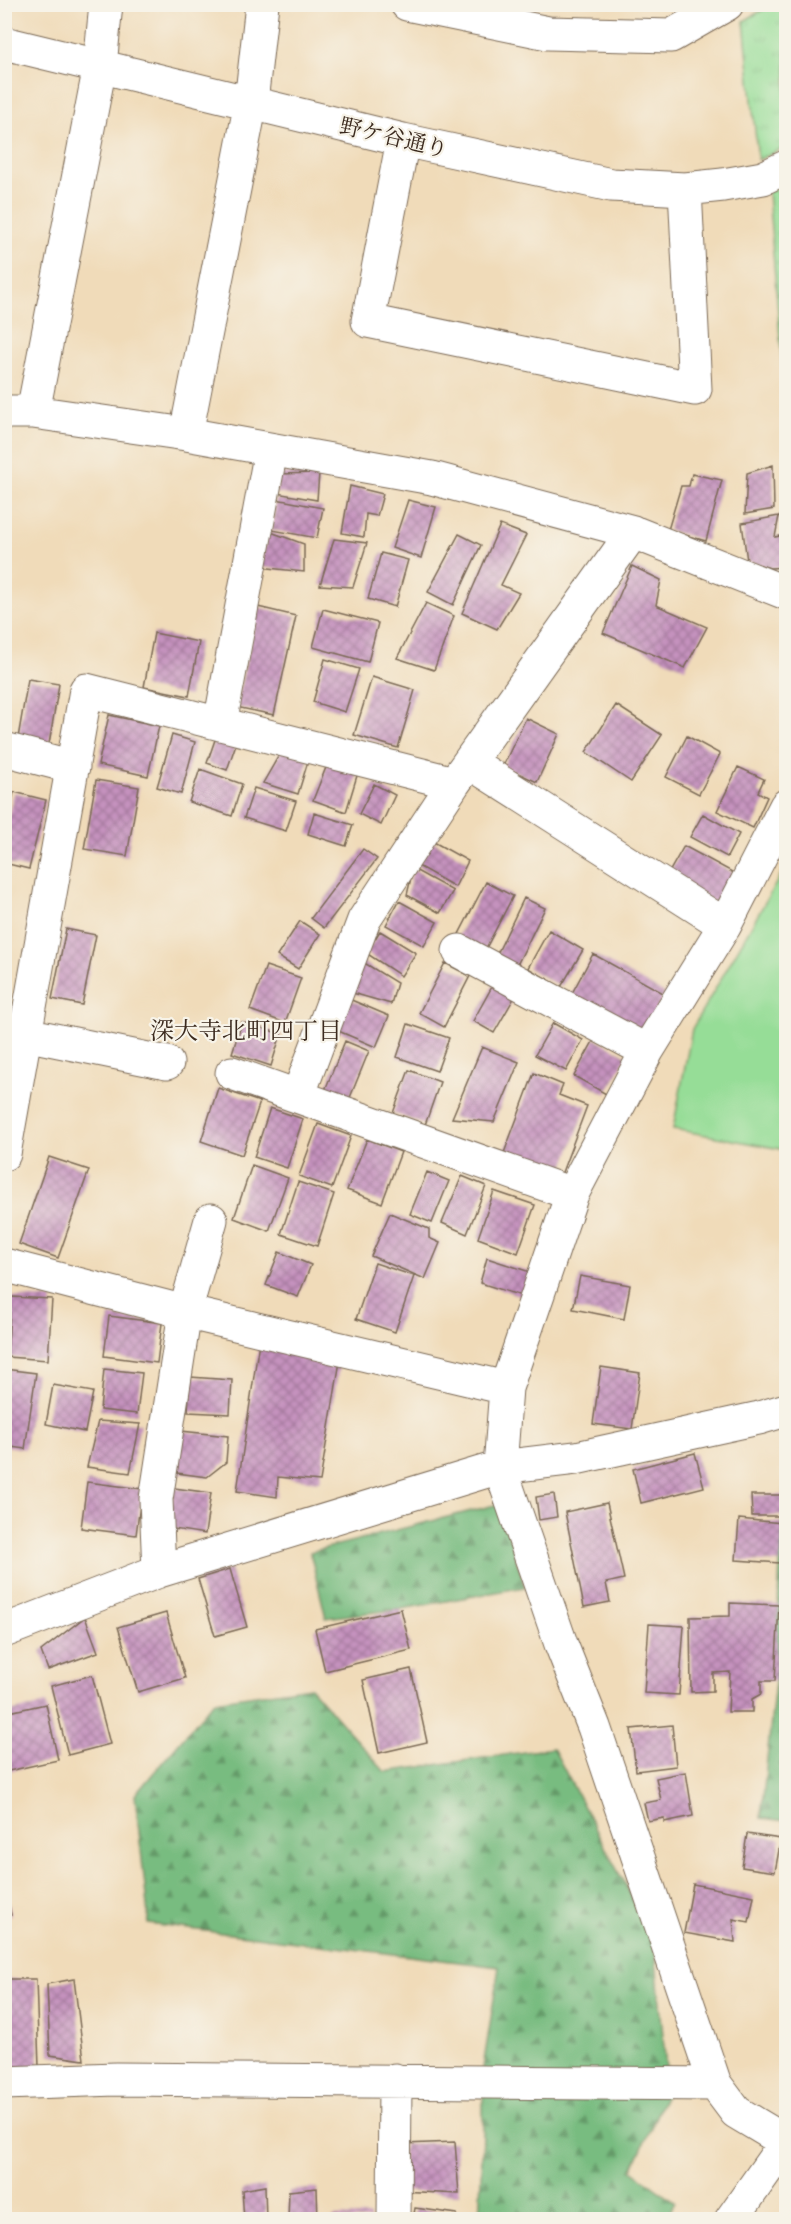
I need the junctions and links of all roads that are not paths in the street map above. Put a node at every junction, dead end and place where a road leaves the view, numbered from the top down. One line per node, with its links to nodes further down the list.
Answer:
1 (106, 4): 6 (street)
2 (262, 4): 7 (street)
3 (406, 4): 4 (street)
4 (727, 4)
5 (4, 43): 6 (street, 野ケ谷通り)
6 (100, 66): 7 (street, 野ケ谷通り); 11 (street)
7 (251, 102): 8 (street, 野ケ谷通り); 12 (street)
8 (403, 140): 10 (street, 野ケ谷通り); 10 (street)
9 (786, 167): 10 (street, 野ケ谷通り)
10 (686, 189)
11 (19, 412): 12 (street)
12 (186, 434): 13 (street)
13 (272, 450): 14 (street); 16 (street)
14 (633, 532): 15 (street); 19 (street)
15 (786, 593)
16 (220, 724): 18 (street); 19 (street)
17 (4, 749): 18 (street)
18 (73, 767): 23 (street)
19 (461, 772): 21 (street); 27 (street)
20 (786, 806): 21 (street)
21 (725, 925): 24 (street)
22 (459, 951): 24 (street)
23 (25, 1034): 25 (street); 28 (street)
24 (647, 1051): 29 (street)
25 (167, 1063)
26 (232, 1073): 27 (street)
27 (298, 1096): 29 (street)
28 (4, 1154)
29 (572, 1194): 33 (street)
30 (211, 1220): 32 (street)
31 (4, 1265): 32 (street)
32 (186, 1312): 33 (street); 36 (street)
33 (506, 1388): 35 (street)
34 (786, 1410): 35 (street)
35 (500, 1467): 36 (street); 40 (street)
36 (159, 1571): 37 (street)
37 (4, 1631)
38 (394, 2080): 39 (street); 40 (street); 42 (street)
39 (4, 2083)
40 (716, 2084): 41 (street)
41 (786, 2142): 43 (street)
42 (393, 2220)
43 (731, 2220)

